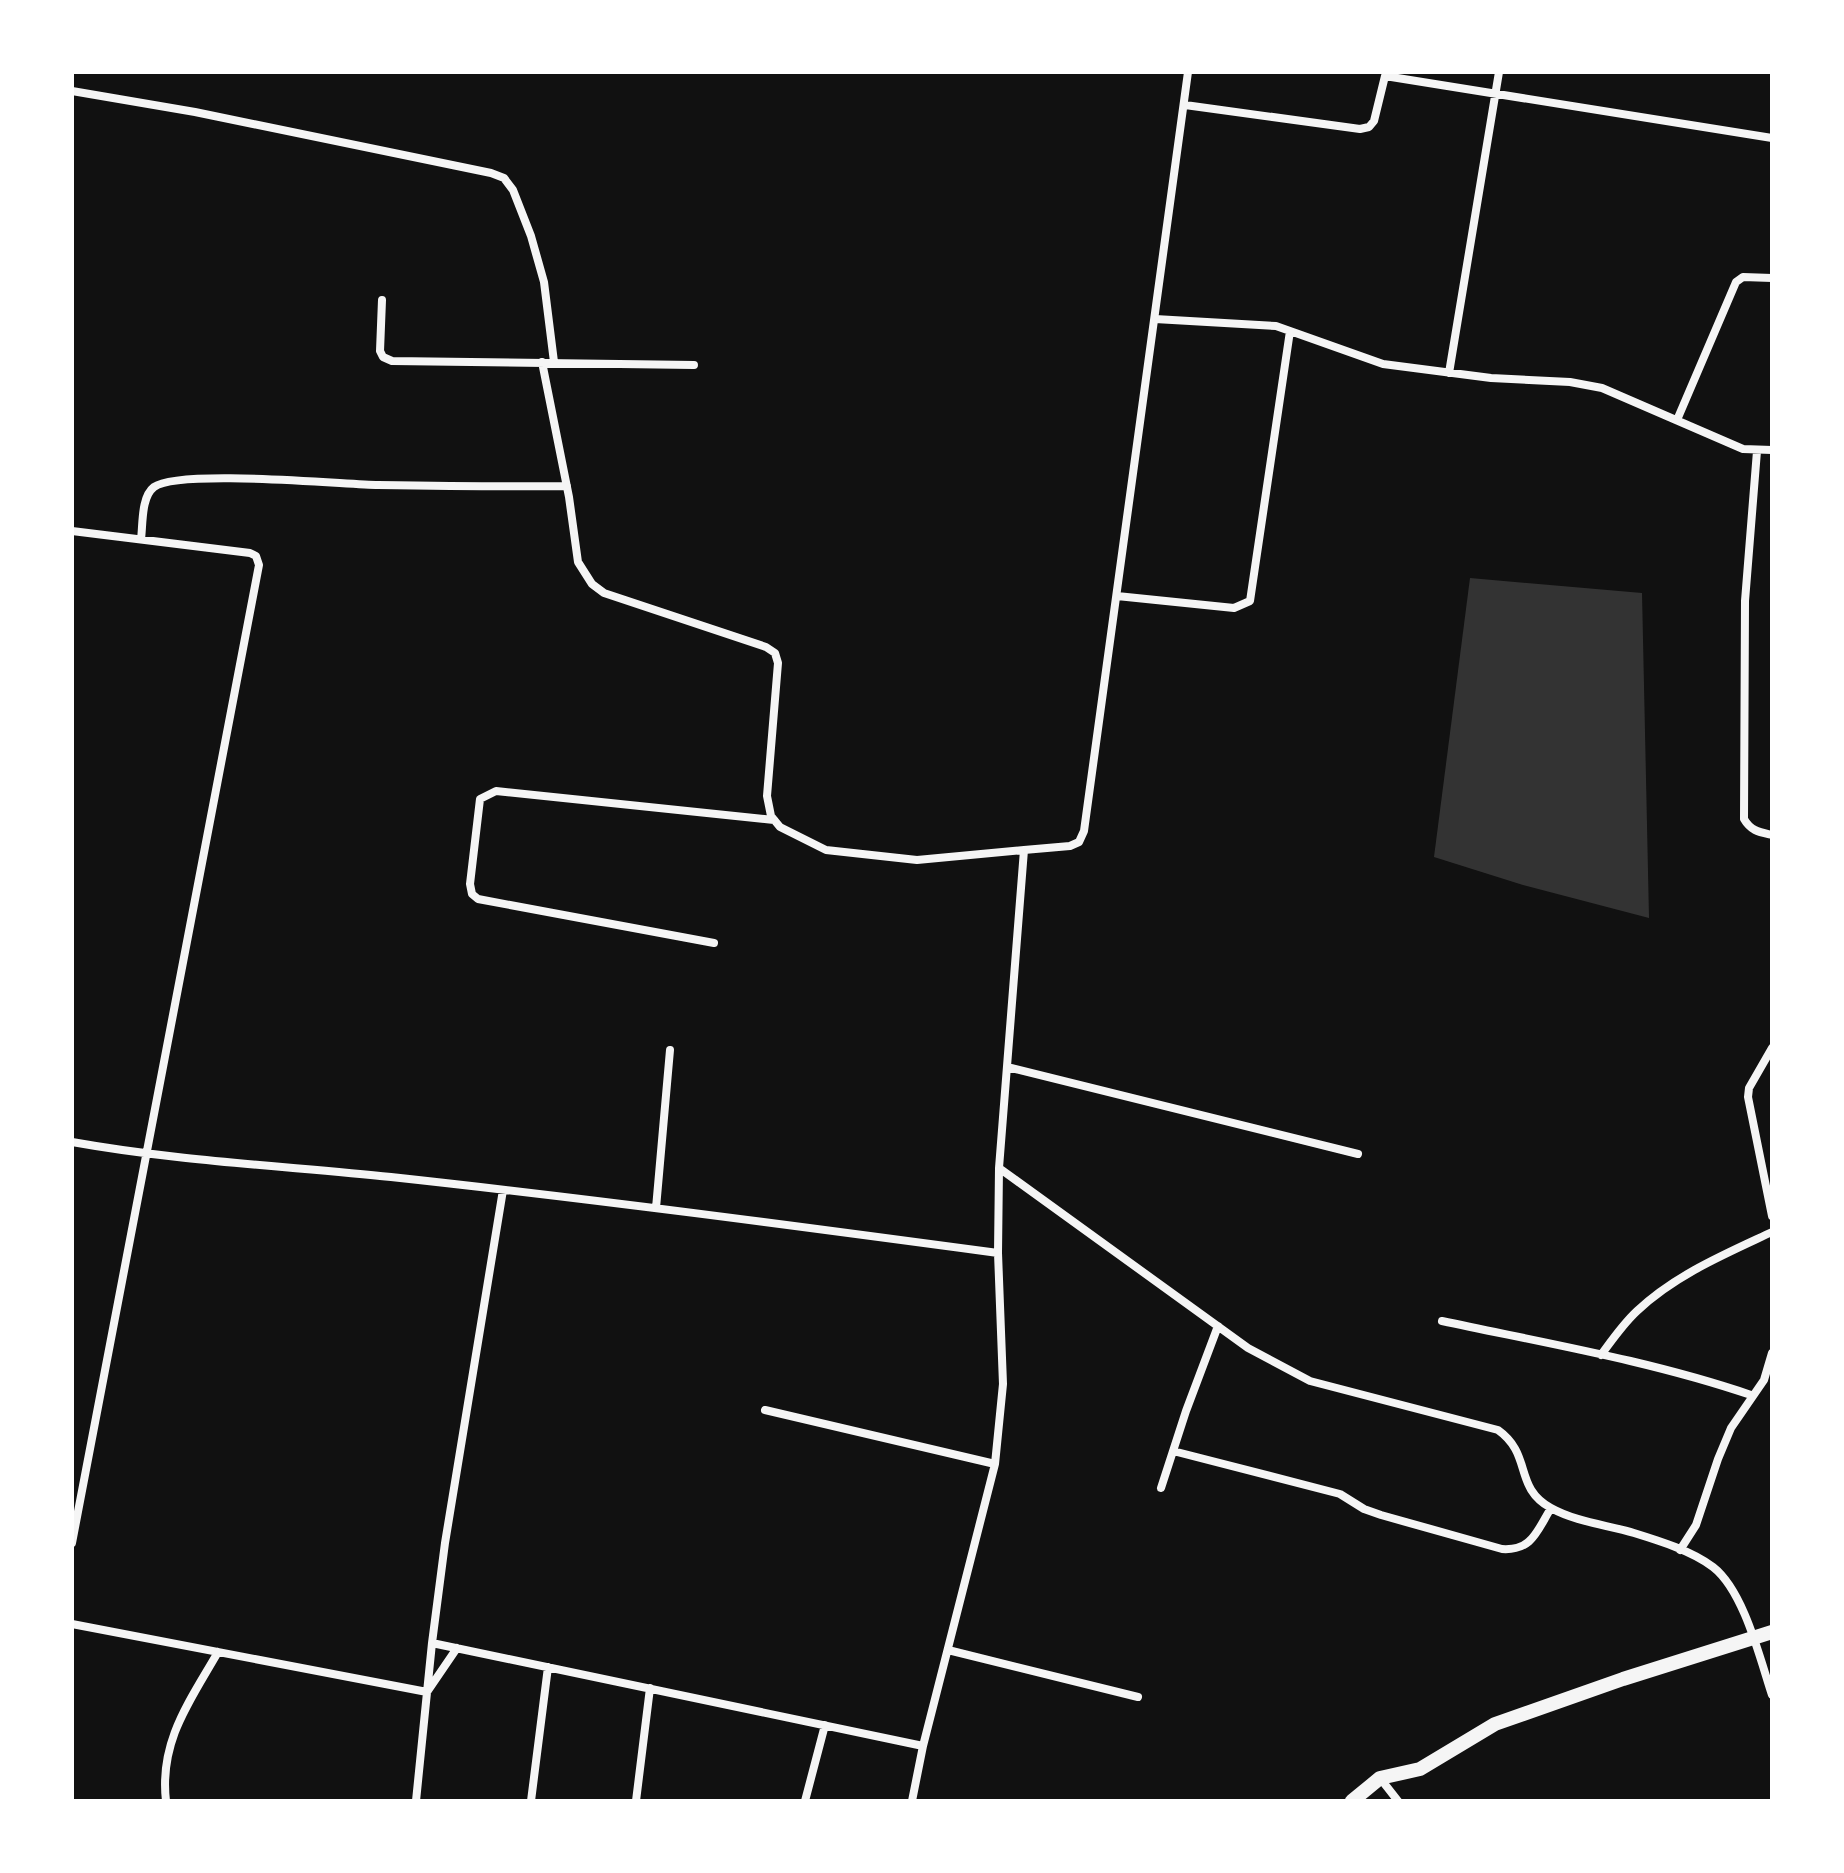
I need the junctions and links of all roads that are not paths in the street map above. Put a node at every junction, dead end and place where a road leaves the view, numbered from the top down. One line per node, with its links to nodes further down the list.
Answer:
1 (1188, 72): 6 (street)
2 (1499, 72): 5 (street)
3 (1386, 74): 5 (street); 6 (street)
4 (72, 91): 13 (street)
5 (1497, 94): 7 (street); 15 (street)
6 (1185, 105): 10 (street)
7 (1772, 138)
8 (1772, 278): 16 (street)
9 (382, 300): 12 (street)
10 (1155, 319): 11 (street); 22 (street)
11 (1290, 331): 15 (street); 22 (street)
12 (542, 362): 13 (street); 19 (street)
13 (554, 362): 14 (street)
14 (694, 365)
15 (1449, 373): 16 (street)
16 (1677, 420): 18 (street)
17 (1772, 450): 18 (street)
18 (1757, 451): 24 (street)
19 (567, 486): 21 (street); 23 (street)
20 (72, 531): 21 (street)
21 (141, 539): 32 (street)
22 (1117, 596): 25 (street)
23 (774, 820): 25 (street); 26 (street)
24 (1772, 835)
25 (1024, 850): 29 (street)
26 (714, 943)
27 (1772, 1048): 36 (street)
28 (670, 1050): 35 (street)
29 (1007, 1067): 31 (street); 33 (street)
30 (72, 1142): 32 (street)
31 (1358, 1154)
32 (147, 1156): 34 (street); 49 (street)
33 (999, 1168): 38 (street); 40 (street)
34 (503, 1190): 35 (street); 54 (street)
35 (656, 1208): 38 (street)
36 (1772, 1216)
37 (1772, 1232): 42 (street)
38 (998, 1253): 46 (street)
39 (1442, 1321): 42 (street)
40 (1218, 1326): 45 (street); 48 (street)
41 (1772, 1353): 43 (street)
42 (1601, 1355): 43 (street)
43 (1751, 1395): 50 (street)
44 (765, 1410): 46 (street)
45 (1173, 1451): 47 (street); 48 (street)
46 (995, 1464): 56 (street)
47 (1161, 1488)
48 (1551, 1508): 50 (street)
49 (72, 1543)
50 (1680, 1550): 53 (street)
51 (72, 1624): 57 (street)
52 (1772, 1632): 53 (street)
53 (1753, 1638): 61 (street); 65 (street)
54 (432, 1643): 55 (street); 60 (street)
55 (457, 1648): 58 (street); 60 (street)
56 (948, 1650): 62 (street); 64 (street)
57 (218, 1652): 60 (street); 66 (street)
58 (548, 1667): 59 (street); 68 (street)
59 (650, 1688): 63 (street); 69 (street)
60 (427, 1692): 67 (street)
61 (1772, 1695)
62 (1138, 1697)
63 (825, 1725): 64 (street); 70 (street)
64 (923, 1746): 71 (street)
65 (1380, 1778): 72 (street); 73 (street)
66 (166, 1801)
67 (416, 1801)
68 (531, 1801)
69 (636, 1801)
70 (805, 1801)
71 (912, 1801)
72 (1352, 1801)
73 (1398, 1801)

